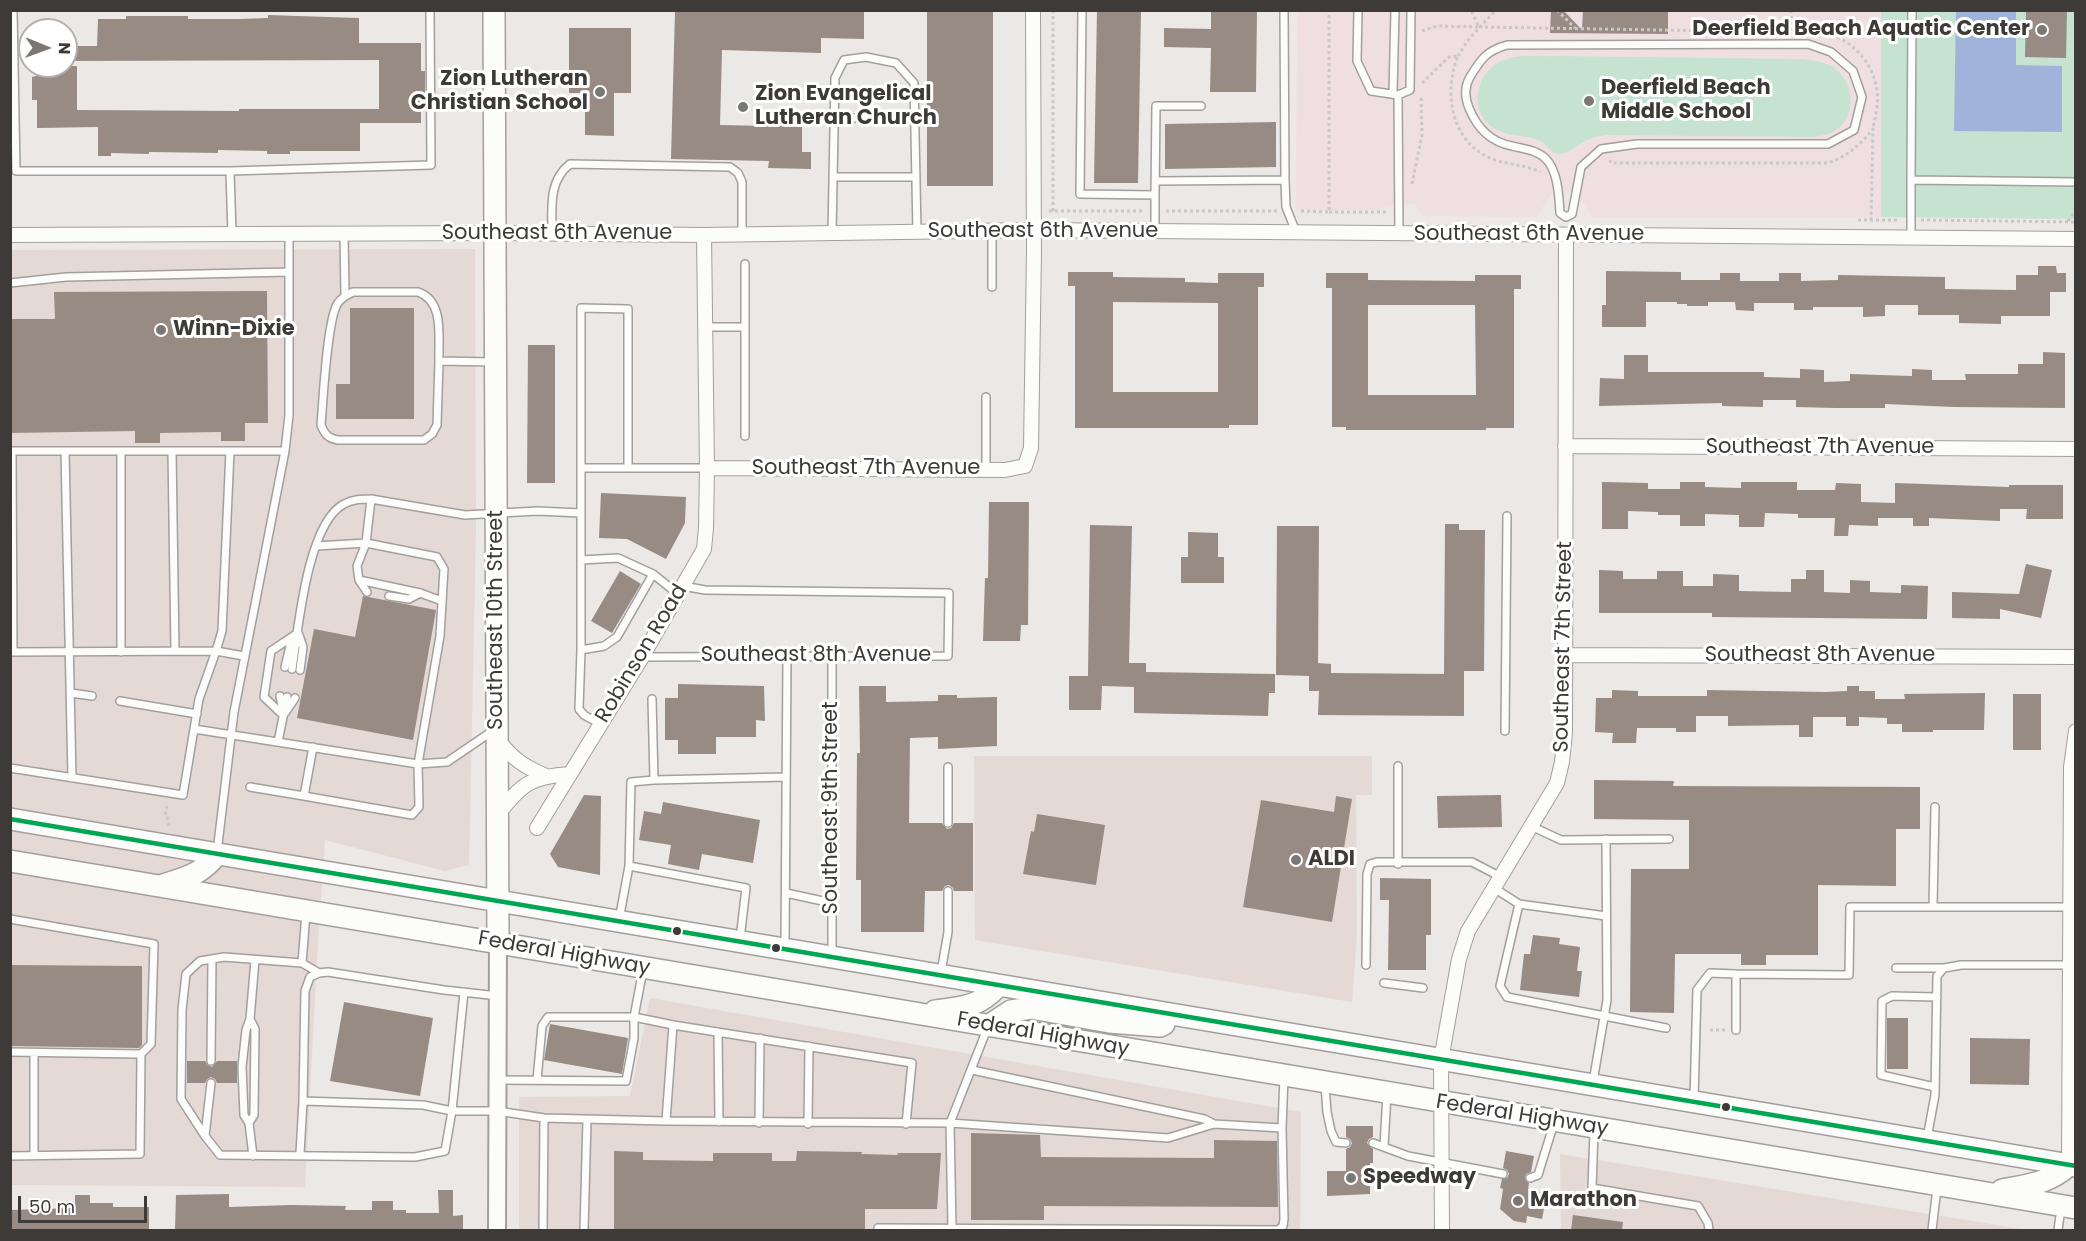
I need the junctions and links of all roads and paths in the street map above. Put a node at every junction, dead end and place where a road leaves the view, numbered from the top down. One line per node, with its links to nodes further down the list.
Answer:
1 (13, 10): 28 (lane)
2 (430, 10): 28 (lane)
3 (494, 10): 50 (main road, Southeast 10th Street)
4 (1033, 10): 45 (street)
5 (1053, 10): 38 (path)
6 (1082, 10): 37 (lane)
7 (1284, 10): 32 (lane)
8 (1358, 10): 22 (lane)
9 (1395, 10): 22 (lane)
10 (1411, 10): 22 (lane)
11 (1471, 10): 16 (path)
12 (1496, 10): 16 (path)
13 (1557, 10): 17 (path)
14 (1791, 10): 19 (path)
15 (1912, 10): 33 (lane)
16 (1479, 27): 18 (path); 20 (path)
17 (1575, 29)
18 (1422, 31)
19 (1792, 32)
20 (1458, 56): 21 (path); 31 (path)
21 (1421, 84)
22 (1396, 94): 41 (lane)
23 (1421, 94): 36 (path)
24 (1201, 106): 34 (lane)
25 (834, 118): 26 (lane); 26 (lane); 29 (lane)
26 (915, 118): 30 (lane)
27 (1611, 163): 43 (path)
28 (230, 171): 53 (lane)
29 (833, 177): 30 (lane); 51 (lane)
30 (916, 177): 47 (lane)
31 (1555, 178): 42 (lane); 42 (lane)
32 (1285, 180): 34 (lane); 52 (lane)
33 (1911, 180): 35 (lane); 61 (lane)
34 (1156, 181): 37 (lane)
35 (2076, 182)
36 (1411, 192)
37 (1155, 195): 48 (lane)
38 (1053, 211)
39 (2076, 211): 44 (path)
40 (1329, 212): 41 (path)
41 (1399, 212): 56 (lane)
42 (1566, 217): 60 (lane)
43 (1871, 220)
44 (2068, 222)
45 (1034, 230): 46 (street, Southeast 6th Avenue); 48 (street, Southeast 6th Avenue); 85 (street, Southeast 7th Avenue)
46 (992, 231): 47 (street, Southeast 6th Avenue); 66 (lane)
47 (917, 232): 51 (street, Southeast 6th Avenue)
48 (1155, 232): 52 (street, Southeast 6th Avenue)
49 (344, 233): 50 (street, Southeast 6th Avenue); 54 (street, Southeast 6th Avenue); 67 (lane)
50 (495, 233): 55 (street, Southeast 6th Avenue); 71 (main road, Southeast 10th Street)
51 (832, 233): 59 (street, Southeast 6th Avenue)
52 (1296, 233): 56 (street, Southeast 6th Avenue)
53 (232, 234): 54 (street, Southeast 6th Avenue); 57 (street, Southeast 6th Avenue)
54 (289, 234): 64 (lane)
55 (552, 234): 58 (street, Southeast 6th Avenue); 59 (lane)
56 (1399, 234): 60 (street, Southeast 6th Avenue)
57 (10, 235)
58 (704, 235): 59 (street, Southeast 6th Avenue); 68 (street)
59 (742, 235)
60 (1566, 235): 61 (street, Southeast 6th Avenue); 74 (street, Southeast 7th Street)
61 (1911, 238): 62 (street, Southeast 6th Avenue)
62 (2076, 239)
63 (745, 264): 69 (lane)
64 (289, 272): 65 (lane); 81 (lane)
65 (10, 283)
66 (992, 288)
67 (345, 296): 70 (lane); 70 (lane)
68 (705, 327): 69 (lane); 84 (street)
69 (745, 327): 73 (lane)
70 (439, 361): 71 (lane)
71 (495, 362): 88 (main road, Southeast 10th Street)
72 (986, 397): 85 (lane)
73 (745, 436)
74 (1565, 446): 75 (street, Southeast 7th Avenue); 107 (street, Southeast 7th Street)
75 (2076, 449)
76 (11, 451): 77 (lane); 104 (lane)
77 (65, 451): 78 (lane); 105 (lane)
78 (121, 451): 79 (lane); 106 (lane)
79 (172, 451): 80 (lane); 102 (lane)
80 (230, 451): 81 (lane); 103 (lane)
81 (285, 451): 108 (lane)
82 (581, 468): 83 (lane); 83 (lane); 87 (lane)
83 (628, 468): 84 (lane)
84 (707, 468): 85 (street, Southeast 7th Avenue); 95 (street, Robinson Road)
85 (986, 470)
86 (371, 499): 88 (lane); 90 (lane); 91 (lane)
87 (581, 513): 88 (lane); 92 (lane)
88 (497, 514): 125 (main road, Southeast 10th Street)
89 (1507, 516): 123 (lane)
90 (366, 543): 91 (lane); 94 (lane); 99 (lane)
91 (316, 546): 100 (lane)
92 (581, 560): 93 (lane); 101 (lane)
93 (653, 574): 95 (lane); 101 (lane)
94 (359, 580): 96 (lane); 97 (lane)
95 (680, 590): 109 (street, Robinson Road); 111 (lane, Southeast 8th Avenue)
96 (367, 592)
97 (420, 593): 98 (lane); 99 (lane)
98 (389, 596)
99 (442, 601): 129 (lane)
100 (298, 633): 113 (lane); 114 (lane); 120 (lane)
101 (581, 650): 121 (lane)
102 (175, 651): 103 (lane); 106 (lane)
103 (216, 651): 108 (lane); 119 (lane)
104 (12, 652): 105 (lane)
105 (71, 652): 106 (lane); 115 (lane)
106 (121, 652)
107 (1565, 655): 112 (street, Southeast 8th Avenue); 145 (street, Southeast 7th Street)
108 (244, 656): 126 (lane)
109 (642, 657): 110 (lane, Southeast 8th Avenue); 121 (street, Robinson Road)
110 (787, 657): 111 (lane, Southeast 8th Avenue); 135 (lane)
111 (832, 657): 159 (lane, Southeast 9th Street)
112 (2076, 657)
113 (289, 668)
114 (300, 670)
115 (71, 693): 116 (lane); 136 (lane)
116 (92, 696)
117 (652, 699): 137 (lane)
118 (120, 701): 119 (lane)
119 (197, 714): 122 (lane)
120 (284, 715): 120 (lane); 127 (lane)
121 (600, 724): 133 (street, Robinson Road)
122 (194, 729): 126 (lane); 136 (lane)
123 (1505, 731)
124 (2076, 731): 162 (street)
125 (498, 733): 129 (lane); 134 (street); 142 (main road, Southeast 10th Street)
126 (231, 736): 127 (lane); 150 (lane)
127 (278, 742): 128 (lane)
128 (313, 747): 129 (lane); 139 (lane)
129 (418, 764): 139 (lane)
130 (1398, 766): 152 (lane)
131 (948, 767): 144 (lane)
132 (10, 768): 136 (lane)
133 (569, 774): 134 (street); 147 (street, Robinson Road)
134 (546, 776): 142 (street)
135 (786, 777): 137 (lane); 157 (lane)
136 (72, 778)
137 (654, 780): 153 (lane)
138 (250, 787): 139 (lane)
139 (304, 796)
140 (167, 806): 146 (path)
141 (1935, 807): 161 (lane)
142 (498, 814): 158 (main road, Southeast 10th Street)
143 (10, 819): 150 (main road, Federal Highway)
144 (948, 823)
145 (1531, 826): 148 (lane); 154 (street, Southeast 7th Street)
146 (169, 828)
147 (537, 828)
148 (1606, 839): 149 (lane); 164 (lane)
149 (1669, 839)
150 (217, 854): 155 (main road); 158 (main road, Federal Highway)
151 (10, 861): 155 (main road, Federal Highway)
152 (1398, 864): 154 (lane); 174 (lane)
153 (629, 866): 166 (lane); 167 (lane)
154 (1497, 882): 160 (lane); 203 (street, Southeast 7th Street)
155 (160, 886): 163 (main road, Federal Highway)
156 (948, 891): 181 (lane)
157 (786, 892): 159 (lane); 169 (lane)
158 (498, 901): 166 (main road, Federal Highway); 168 (main road, Southeast 10th Street)
159 (832, 903): 170 (lane, Southeast 9th Street)
160 (1519, 904): 164 (lane); 190 (lane)
161 (1933, 907): 162 (lane); 180 (lane)
162 (2070, 907): 178 (street)
163 (307, 911): 168 (main road, Federal Highway); 173 (lane)
164 (1606, 916): 190 (lane)
165 (10, 920): 202 (lane)
166 (619, 921): 167 (main road, Federal Highway)
167 (740, 941): 169 (main road, Federal Highway)
168 (498, 942): 175 (main road, Federal Highway); 186 (street, Southeast 10th Street)
169 (785, 949): 170 (main road, Federal Highway)
170 (832, 958): 181 (main road, Federal Highway)
171 (212, 959): 172 (lane); 204 (lane); 233 (lane)
172 (255, 960): 173 (lane); 192 (lane)
173 (302, 963): 179 (lane)
174 (1366, 965)
175 (643, 967): 188 (main road, Federal Highway); 191 (lane)
176 (1896, 968): 177 (lane)
177 (1944, 968): 178 (lane); 187 (lane)
178 (2072, 971): 205 (street)
179 (319, 973): 185 (lane); 215 (lane)
180 (1737, 974): 196 (lane); 217 (lane)
181 (940, 976): 183 (main road, Federal Highway)
182 (1384, 983): 184 (lane)
183 (998, 986): 188 (main road); 189 (main road, Federal Highway)
184 (1423, 988)
185 (464, 992): 186 (lane); 218 (lane)
186 (498, 996): 208 (street, Southeast 10th Street)
187 (1937, 997): 213 (lane); 213 (lane)
188 (916, 1014): 194 (main road, Federal Highway)
189 (1177, 1016): 194 (main road); 203 (main road, Federal Highway)
190 (1604, 1016): 195 (lane); 212 (lane)
191 (634, 1017): 193 (lane); 209 (lane); 209 (lane)
192 (250, 1020): 225 (lane); 225 (lane)
193 (673, 1025): 197 (lane); 222 (lane)
194 (988, 1026): 206 (lane); 207 (main road, Federal Highway)
195 (1666, 1028)
196 (1736, 1030)
197 (718, 1032): 198 (lane); 224 (lane)
198 (760, 1038): 199 (lane); 226 (lane)
199 (809, 1046): 227 (lane); 228 (lane)
200 (10, 1052): 201 (lane)
201 (34, 1053): 202 (lane); 239 (lane)
202 (141, 1054): 239 (lane)
203 (1441, 1060): 212 (main road, Federal Highway); 216 (street, Southeast 7th Street)
204 (211, 1061)
205 (2072, 1065): 243 (street)
206 (972, 1070): 229 (lane); 230 (lane)
207 (1284, 1076): 211 (main road, Federal Highway); 231 (lane)
208 (497, 1080): 209 (lane); 219 (street, Southeast 10th Street)
209 (537, 1080)
210 (211, 1083): 233 (lane)
211 (1325, 1083): 214 (main road, Federal Highway); 235 (lane)
212 (1592, 1085): 217 (main road, Federal Highway)
213 (1935, 1087): 234 (lane)
214 (1387, 1094): 216 (main road, Federal Highway); 237 (lane)
215 (303, 1101): 218 (lane); 238 (lane)
216 (1440, 1102): 223 (main road, Federal Highway); 242 (street, Southeast 7th Street)
217 (1694, 1102): 234 (main road, Federal Highway)
218 (452, 1111): 219 (lane); 238 (lane)
219 (497, 1111): 220 (lane); 252 (street, Southeast 10th Street)
220 (544, 1118): 221 (lane); 253 (lane)
221 (587, 1120): 222 (lane); 254 (lane)
222 (666, 1121): 224 (lane)
223 (1554, 1121): 232 (main road, Federal Highway); 245 (lane)
224 (719, 1122): 226 (lane)
225 (249, 1123): 241 (lane)
226 (759, 1124): 227 (lane)
227 (808, 1124): 228 (lane)
228 (906, 1124): 229 (lane)
229 (950, 1124): 230 (lane); 250 (lane)
230 (1214, 1124): 231 (lane)
231 (1282, 1128): 250 (lane)
232 (1594, 1128): 246 (main road, Federal Highway); 256 (lane)
233 (205, 1136): 241 (lane)
234 (1926, 1141): 243 (main road, Federal Highway)
235 (1346, 1143)
236 (1373, 1143): 237 (lane)
237 (1384, 1146): 242 (lane)
238 (300, 1154): 241 (lane)
239 (34, 1155): 240 (lane)
240 (10, 1156)
241 (253, 1156)
242 (1441, 1162): 244 (lane); 255 (street, Southeast 7th Street)
243 (2072, 1165): 247 (main road)
244 (1503, 1174)
245 (1530, 1178)
246 (1937, 1185): 247 (main road, Federal Highway); 257 (lane)
247 (1987, 1193): 248 (main road, Federal Highway)
248 (2069, 1207): 258 (lane)
249 (878, 1228): 251 (lane)
250 (952, 1228): 251 (lane)
251 (918, 1229)
252 (497, 1230)
253 (543, 1230)
254 (584, 1230)
255 (1442, 1230)
256 (1709, 1230)
257 (1932, 1230)
258 (2058, 1230)

